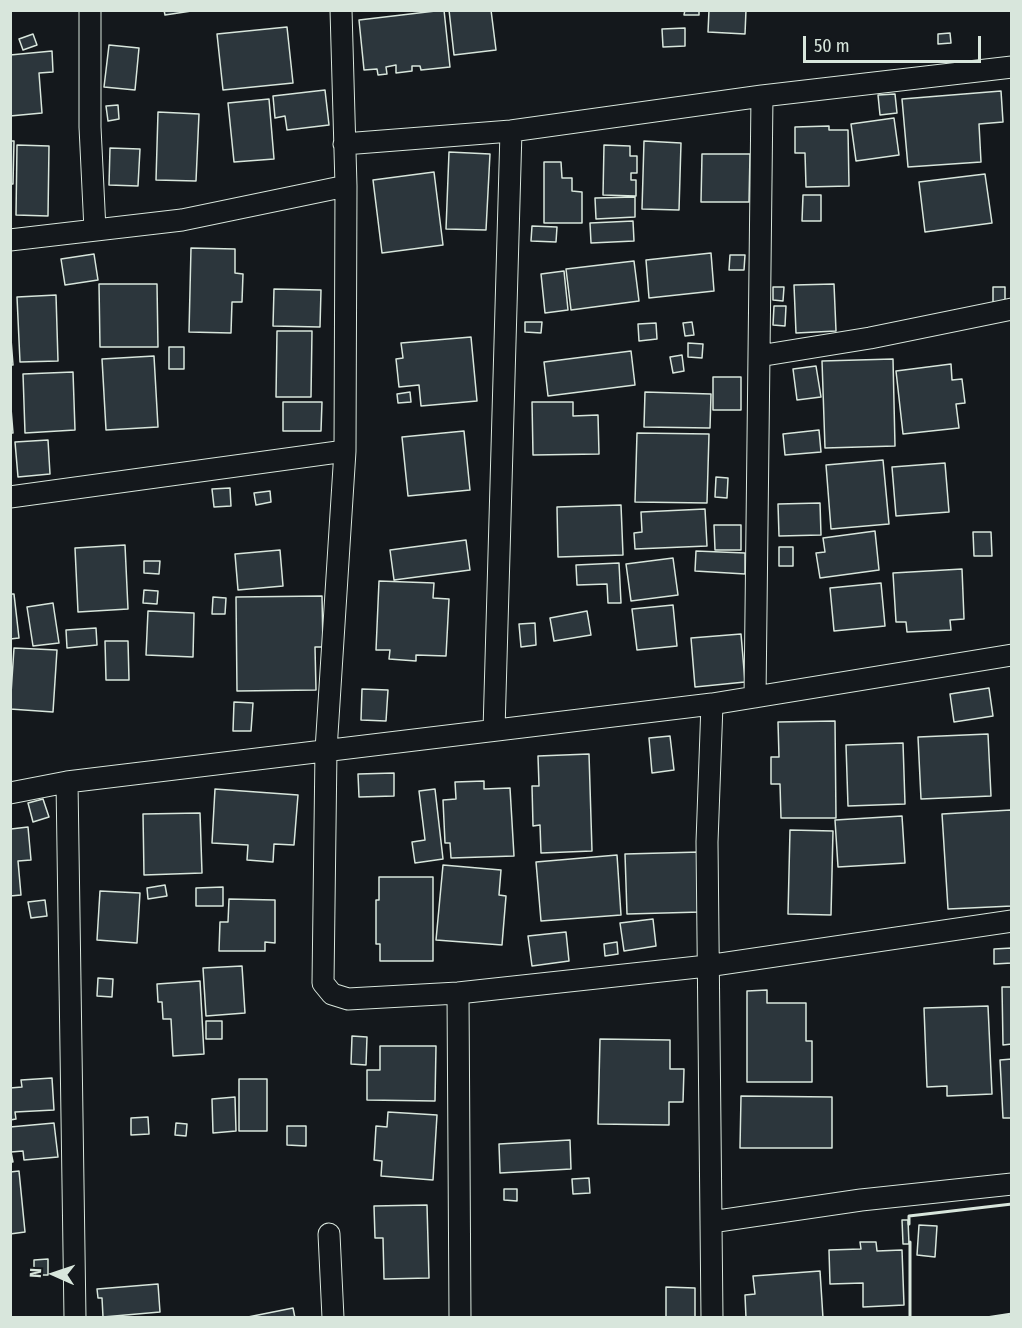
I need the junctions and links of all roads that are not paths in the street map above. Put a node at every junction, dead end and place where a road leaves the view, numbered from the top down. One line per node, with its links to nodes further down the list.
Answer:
1 (90, 10): 8 (street)
2 (341, 10): 6 (street)
3 (1011, 68): 4 (street)
4 (762, 96): 5 (street); 11 (street)
5 (511, 131): 6 (street); 17 (street)
6 (344, 144): 7 (street)
7 (346, 186): 8 (street); 12 (street)
8 (95, 230): 9 (street)
9 (10, 240)
10 (1011, 309): 11 (street)
11 (759, 356): 15 (street)
12 (345, 451): 13 (street); 18 (street)
13 (10, 497)
14 (1011, 655): 15 (street)
15 (755, 697): 16 (street)
16 (712, 704): 17 (street); 22 (street)
17 (494, 730): 18 (street)
18 (326, 750): 19 (street); 23 (street)
19 (68, 782): 20 (street); 27 (street)
20 (10, 793)
21 (1011, 921): 22 (street)
22 (707, 966): 23 (street); 25 (street)
23 (458, 993): 29 (street)
24 (1011, 1184): 25 (street)
25 (711, 1222): 30 (street)
26 (329, 1234): 28 (street)
27 (75, 1317)
28 (333, 1317)
29 (460, 1317)
30 (712, 1317)

